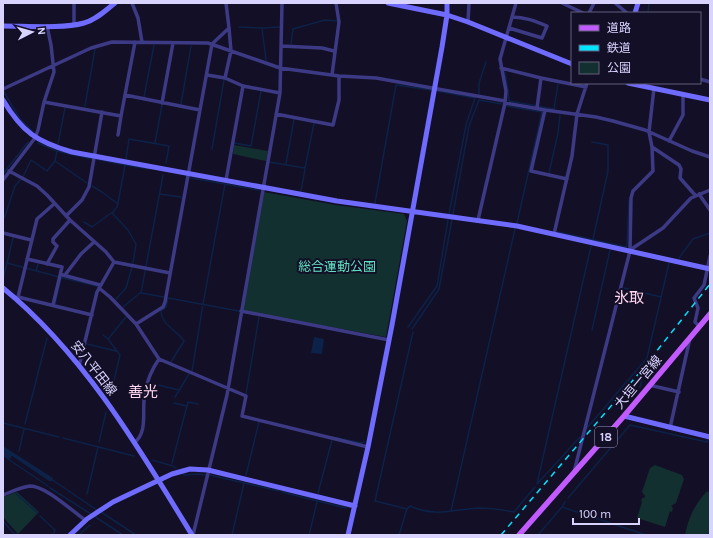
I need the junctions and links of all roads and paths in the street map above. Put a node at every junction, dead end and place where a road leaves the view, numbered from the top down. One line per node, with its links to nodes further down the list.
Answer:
1 (74, 3): 20 (street)
2 (115, 3): 20 (street)
3 (132, 3): 27 (street)
4 (226, 3): 23 (street)
5 (282, 3): 30 (street)
6 (336, 3): 32 (street)
7 (388, 3): 17 (street)
8 (447, 3): 17 (street)
9 (469, 3): 19 (street)
10 (516, 3): 18 (street)
11 (562, 3): 14 (street)
12 (594, 3): 15 (street)
13 (615, 3): 16 (street)
14 (581, 12)
15 (590, 12)
16 (626, 12)
17 (447, 15): 19 (street); 48 (street)
18 (512, 17): 24 (street); 24 (street)
19 (468, 22): 25 (street)
20 (74, 25): 22 (street)
21 (3, 26): 22 (street)
22 (47, 26): 34 (street)
23 (229, 28): 29 (street); 31 (street)
24 (509, 28): 25 (street)
25 (507, 38): 33 (street); 36 (street)
26 (135, 42): 27 (street); 34 (street); 51 (street)
27 (142, 42): 28 (street)
28 (174, 43): 29 (street); 56 (street)
29 (212, 44): 31 (street); 37 (street)
30 (281, 46): 32 (street); 35 (street)
31 (231, 51): 35 (street); 40 (street)
32 (334, 51): 38 (street)
33 (571, 64)
34 (54, 66): 47 (street); 54 (street)
35 (280, 68): 38 (street); 49 (street)
36 (501, 68): 41 (street); 55 (street)
37 (207, 75): 40 (street); 58 (street)
38 (332, 75): 39 (street)
39 (338, 76): 48 (street); 61 (street)
40 (225, 78): 45 (street)
41 (541, 78): 42 (street); 57 (street)
42 (571, 83)
43 (633, 84): 46 (street)
44 (587, 85): 62 (street)
45 (243, 86): 49 (street); 75 (street)
46 (654, 88): 50 (street); 64 (street)
47 (3, 89)
48 (435, 89): 55 (street); 81 (street)
49 (280, 93): 61 (street)
50 (683, 94): 53 (street); 67 (street)
51 (125, 96): 56 (street); 63 (street)
52 (3, 100): 66 (street)
53 (710, 100)
54 (44, 102): 60 (street); 66 (street)
55 (505, 102): 57 (street); 84 (street)
56 (162, 103): 58 (street)
57 (537, 108): 59 (street)
58 (200, 110): 72 (street)
59 (545, 110): 62 (street); 73 (street)
60 (102, 112): 63 (street); 69 (street)
61 (276, 114): 76 (street)
62 (577, 114): 64 (street); 73 (street)
63 (121, 116): 65 (street)
64 (649, 132): 67 (street); 68 (street)
65 (118, 135)
66 (35, 138): 69 (street); 71 (street)
67 (670, 141): 70 (street)
68 (652, 147): 78 (street); 89 (street)
69 (94, 156): 72 (street); 82 (street)
70 (710, 157)
71 (9, 171): 74 (street); 79 (street)
72 (188, 174): 75 (street); 95 (street)
73 (567, 179): 86 (street)
74 (3, 180)
75 (226, 180): 76 (street)
76 (263, 188): 81 (street); 102 (street)
77 (710, 190): 78 (street)
78 (697, 195): 80 (street); 89 (street)
79 (54, 204): 82 (street); 87 (street)
80 (710, 210)
81 (413, 213): 84 (street); 108 (street)
82 (66, 216): 83 (street)
83 (70, 220): 88 (street); 93 (street)
84 (478, 220): 86 (street)
85 (3, 234): 87 (street)
86 (554, 234): 89 (street)
87 (31, 240): 91 (street)
88 (94, 242): 92 (street); 97 (street)
89 (630, 251): 94 (street); 120 (street)
90 (710, 256): 94 (street)
91 (27, 259): 93 (street); 100 (street)
92 (114, 262): 95 (street); 98 (street)
93 (47, 264): 96 (street)
94 (708, 268): 106 (street)
95 (170, 273): 105 (street)
96 (60, 274): 97 (street); 101 (street)
97 (65, 275): 98 (street)
98 (100, 287): 104 (street); 105 (street)
99 (4, 290): 100 (street, 安八平田線)
100 (18, 299): 101 (street); 110 (street, 安八平田線)
101 (53, 305): 104 (street)
102 (241, 311): 108 (street); 112 (street)
103 (710, 314): 106 (main road, 大垣一宮線 / 18)
104 (92, 315): 110 (street)
105 (136, 324): 109 (street)
106 (700, 326): 107 (main road, 大垣一宮線 / 18)
107 (691, 337): 111 (main road, 大垣一宮線 / 18); 113 (street)
108 (389, 340): 118 (street)
109 (159, 359): 112 (street); 117 (street)
110 (79, 366): 117 (street, 安八平田線)
111 (649, 385): 113 (street); 114 (main road, 大垣一宮線 / 18)
112 (227, 388): 118 (street); 119 (street)
113 (679, 392): 115 (street)
114 (624, 416): 115 (street); 120 (main road, 大垣一宮線 / 18)
115 (670, 428): 116 (street)
116 (710, 436)
117 (134, 443): 121 (street, 安八平田線)
118 (368, 447): 123 (street)
119 (208, 470): 121 (street); 123 (street); 126 (street)
120 (574, 472): 128 (main road, 大垣一宮線 / 18)
121 (158, 481): 124 (street); 126 (street, 安八平田線)
122 (3, 495): 124 (street)
123 (354, 506): 127 (street)
124 (88, 519): 125 (street)
125 (70, 535)
126 (192, 535)
127 (348, 535)
128 (519, 535)

